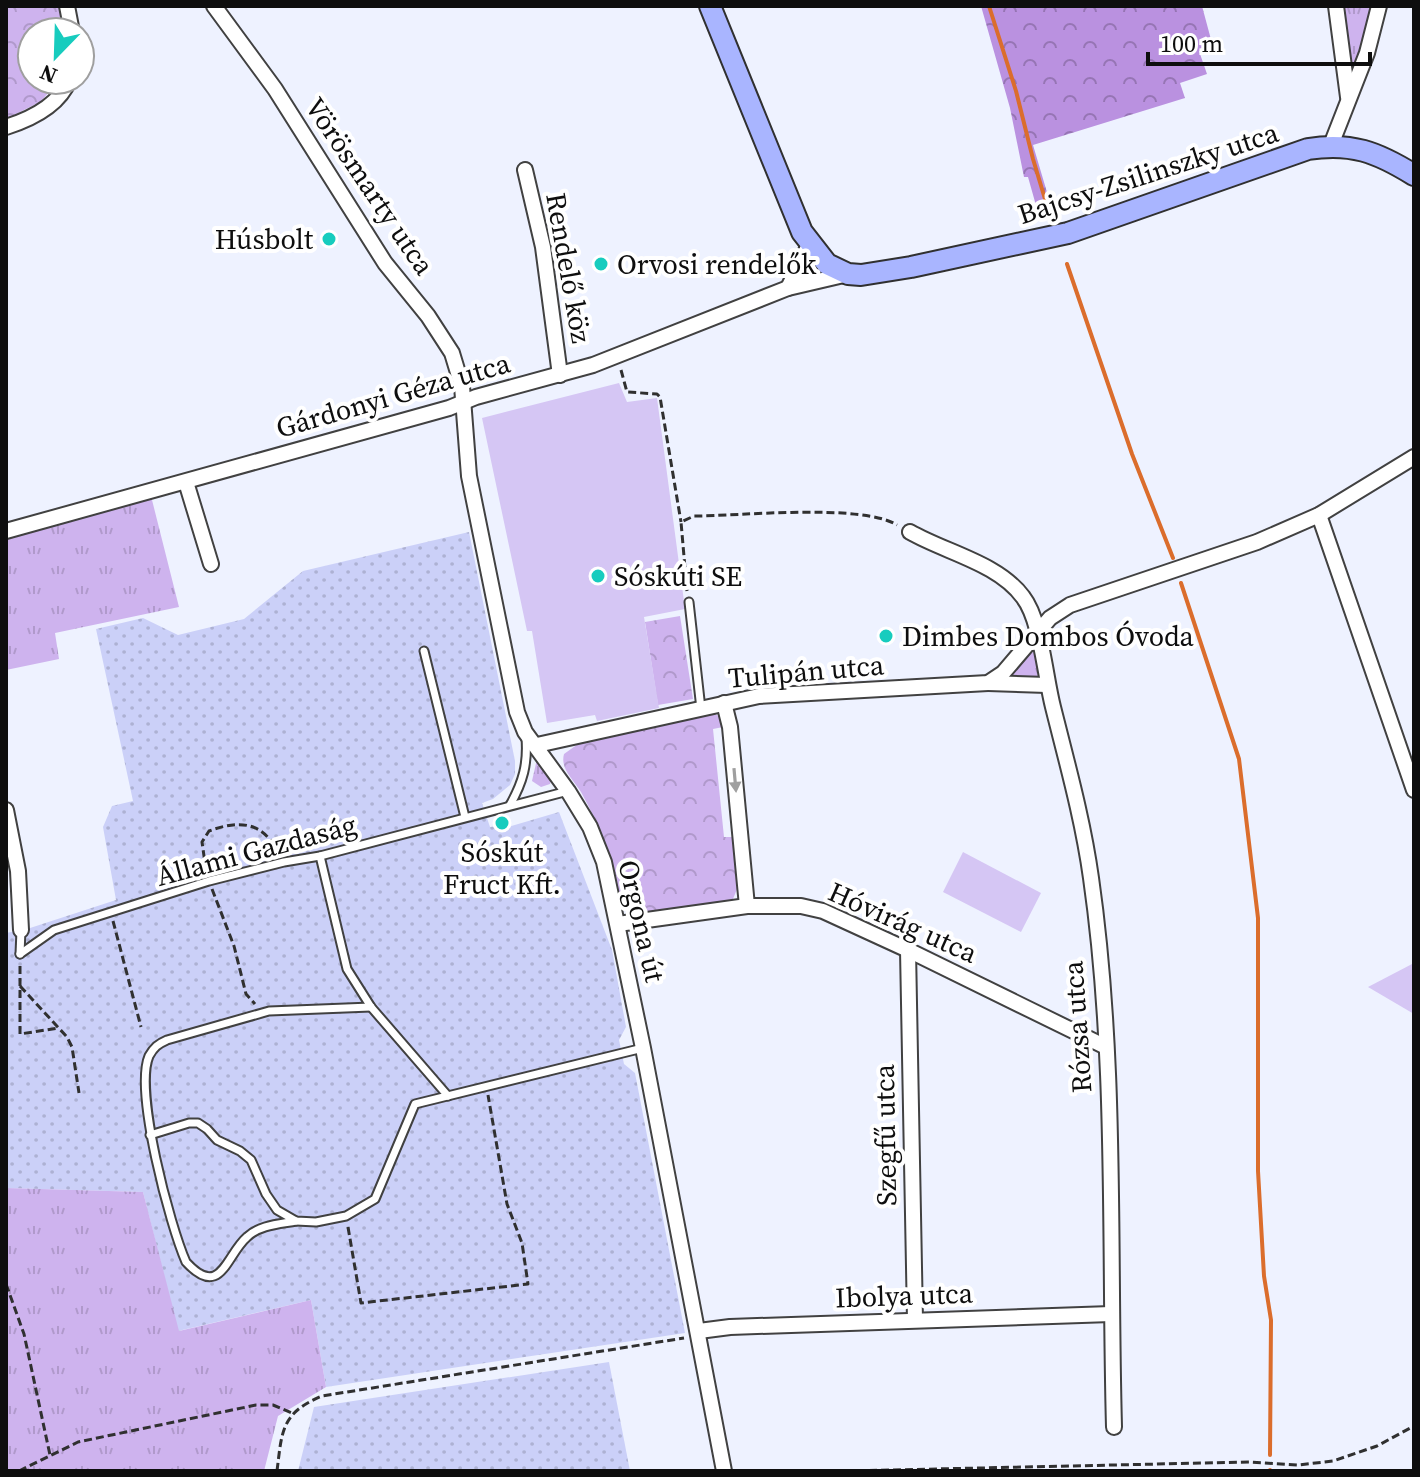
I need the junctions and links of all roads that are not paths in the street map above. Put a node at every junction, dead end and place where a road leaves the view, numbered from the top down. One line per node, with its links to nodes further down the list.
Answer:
1 (214, 6): 15 (street, Vörösmarty utca)
2 (710, 6): 11 (street)
3 (1336, 6): 6 (street)
4 (1379, 6): 6 (street)
5 (59, 96): 7 (street)
6 (1348, 102): 8 (street)
7 (6, 127)
8 (1331, 145): 10 (street, Bajcsy-Zsilinszky utca); 12 (street, Bajcsy-Zsilinszky utca)
9 (525, 170): 14 (street, Rendelő köz)
10 (1414, 175)
11 (809, 245): 12 (street); 13 (street)
12 (848, 274): 13 (street, Gárdonyi Géza utca)
13 (788, 288): 14 (street, Gárdonyi Géza utca)
14 (560, 375): 15 (street, Gárdonyi Géza utca)
15 (463, 402): 17 (street, Gárdonyi Géza utca); 29 (street, Orgona út)
16 (1414, 457): 18 (street)
17 (186, 482): 19 (street, Gárdonyi Géza utca); 21 (street)
18 (1319, 515): 23 (street); 31 (street)
19 (6, 531)
20 (910, 532): 23 (street)
21 (211, 564)
22 (689, 602): 28 (lane)
23 (1039, 629): 25 (street); 26 (street, Rózsa utca)
24 (424, 651): 35 (lane)
25 (988, 683): 26 (street, Tulipán utca); 27 (street, Tulipán utca)
26 (1047, 685): 42 (street, Rózsa utca)
27 (724, 703): 28 (street, Tulipán utca); 37 (street, one-way to 37)
28 (701, 709): 30 (street, Tulipán utca)
29 (525, 732): 30 (street, Orgona út); 33 (lane)
30 (537, 745): 32 (street, Orgona út)
31 (1414, 790)
32 (568, 791): 33 (lane, Állami Gazdaság); 38 (street, Orgona út)
33 (510, 805): 35 (lane, Állami Gazdaság)
34 (6, 810): 39 (street)
35 (465, 817): 36 (lane, Állami Gazdaság)
36 (320, 856): 39 (lane, Állami Gazdaság); 41 (lane)
37 (747, 906): 38 (street, Hóvirág utca); 40 (street, Hóvirág utca)
38 (618, 924): 43 (street, Orgona út)
39 (21, 930)
40 (908, 950): 42 (street, Hóvirág utca); 48 (street, Szegfű utca)
41 (371, 1007): 44 (lane); 45 (lane)
42 (1106, 1047): 47 (street, Rózsa utca)
43 (643, 1048): 44 (lane); 49 (street, Orgona út)
44 (448, 1096): 46 (lane)
45 (150, 1135): 46 (lane); 46 (lane)
46 (296, 1221)
47 (1111, 1314): 48 (street, Ibolya utca); 50 (street, Rózsa utca)
48 (915, 1320): 49 (street, Ibolya utca)
49 (700, 1333): 51 (street, Orgona út)
50 (1114, 1427)
51 (724, 1471)

